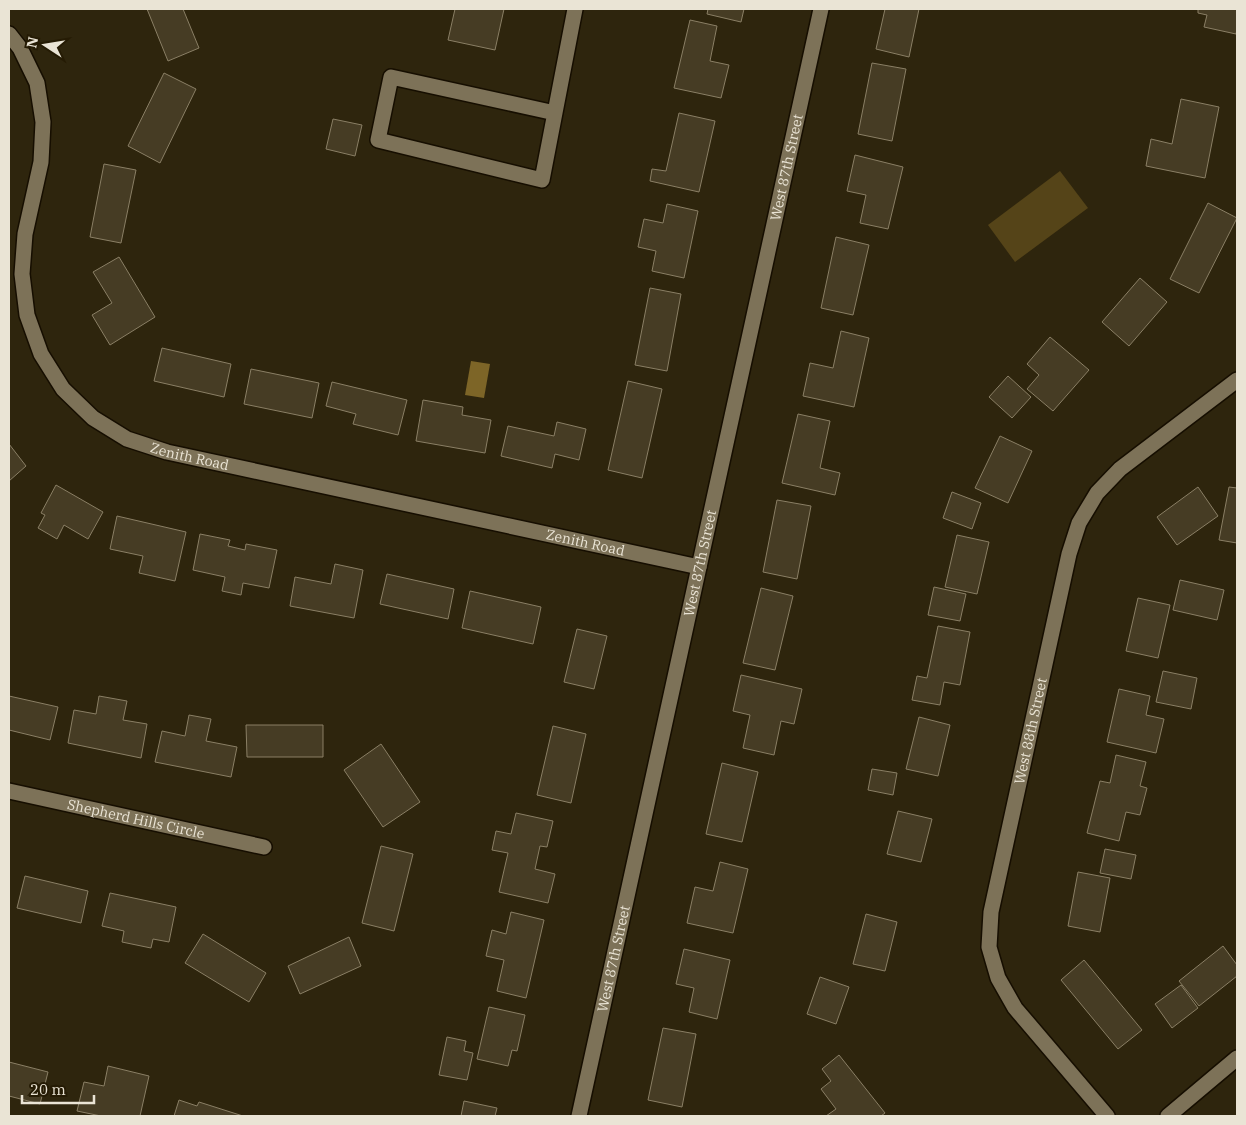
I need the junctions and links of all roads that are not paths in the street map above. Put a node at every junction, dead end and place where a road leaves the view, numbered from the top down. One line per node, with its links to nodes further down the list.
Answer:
1 (575, 9): 4 (street)
2 (821, 9): 6 (street, West 87th Street)
3 (9, 34): 6 (street, Zenith Road)
4 (555, 113): 4 (street)
5 (1237, 380): 11 (street, West 88th Street)
6 (699, 567): 10 (street, West 87th Street)
7 (9, 791): 8 (street, Shepherd Hills Circle)
8 (264, 847)
9 (1237, 1058): 12 (street)
10 (579, 1116)
11 (1107, 1116)
12 (1168, 1116)

